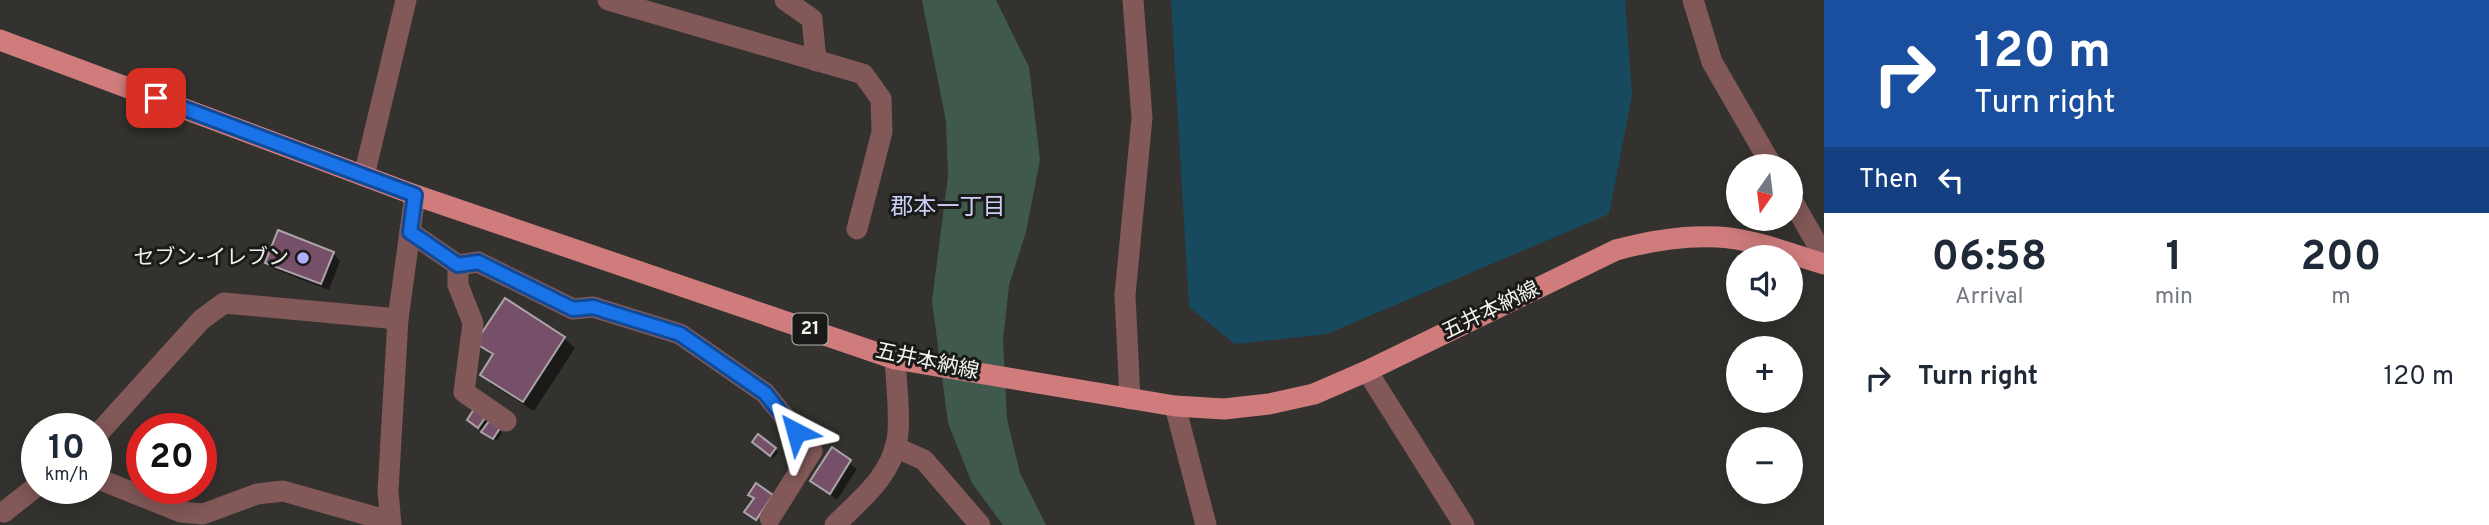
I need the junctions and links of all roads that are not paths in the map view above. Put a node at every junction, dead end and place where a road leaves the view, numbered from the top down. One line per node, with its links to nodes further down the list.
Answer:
1 (407, 0): 9 (street)
2 (608, 0): 7 (street)
3 (785, 0): 7 (street)
4 (1133, 0): 20 (street)
5 (1693, 0): 8 (street)
6 (0, 40): 9 (main road, 五井本納線 / 21)
7 (816, 61): 12 (street)
8 (1765, 154)
9 (364, 176): 10 (main road, 五井本納線 / 21)
10 (415, 195): 13 (street); 18 (main road, 五井本納線 / 21)
11 (1803, 218): 14 (street)
12 (857, 229)
13 (410, 232): 16 (street); 17 (street)
14 (1821, 246)
15 (1824, 264): 19 (main road, 五井本納線 / 21)
16 (458, 265): 23 (street); 28 (street)
17 (398, 319): 22 (street); 29 (street)
18 (895, 359): 20 (main road, 五井本納線 / 21); 24 (street)
19 (1367, 371): 21 (main road, 五井本納線 / 21); 33 (street)
20 (1130, 399): 21 (main road, 五井本納線 / 21)
21 (1175, 406): 32 (street)
22 (112, 418)
23 (506, 421)
24 (895, 447): 30 (street); 31 (street)
25 (112, 484): 29 (street)
26 (21, 500): 27 (street)
27 (4, 514)
28 (770, 518)
29 (390, 523)
30 (835, 525)
31 (980, 525)
32 (1206, 525)
33 (1464, 525)

